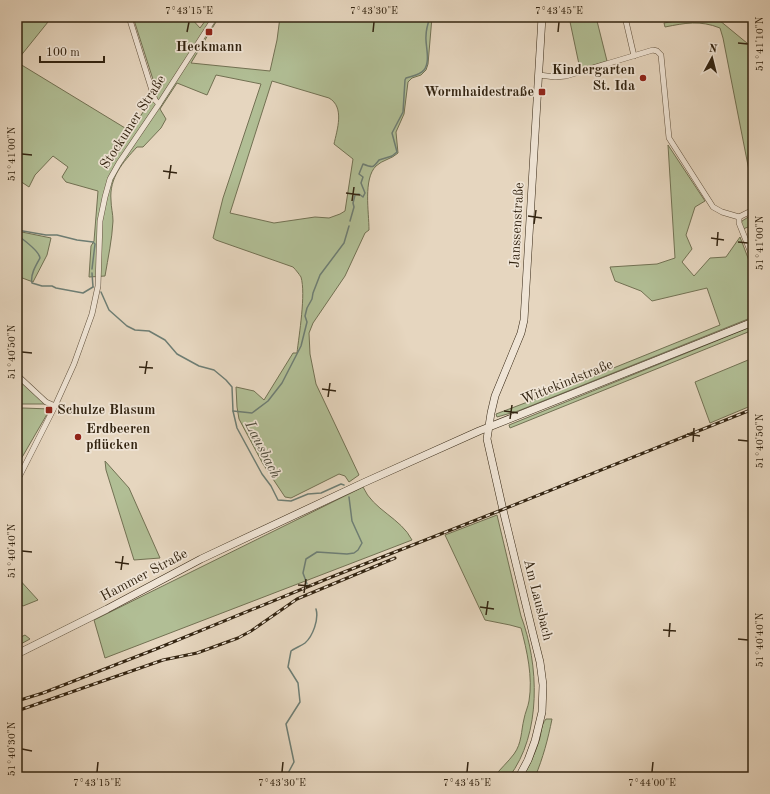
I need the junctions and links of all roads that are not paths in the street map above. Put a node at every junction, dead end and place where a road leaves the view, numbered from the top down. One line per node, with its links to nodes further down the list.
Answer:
1 (129, 17): 7 (street)
2 (215, 17): 7 (street, Stockumer Straße)
3 (542, 17): 6 (main road, Janssenstraße)
4 (625, 17): 5 (street)
5 (634, 56): 6 (street); 9 (street)
6 (539, 75): 14 (main road, Janssenstraße)
7 (159, 104): 13 (street, Stockumer Straße)
8 (753, 210): 9 (street)
9 (739, 217): 10 (street)
10 (753, 258)
11 (753, 322): 14 (main road, Wittekindstraße)
12 (17, 375): 13 (street)
13 (55, 406): 15 (street, Stockumer Straße)
14 (488, 428): 16 (main road, Wittekindstraße); 18 (main road, Am Lausbach)
15 (17, 481)
16 (283, 520): 17 (main road, Hammer Straße)
17 (17, 654)
18 (519, 777)

